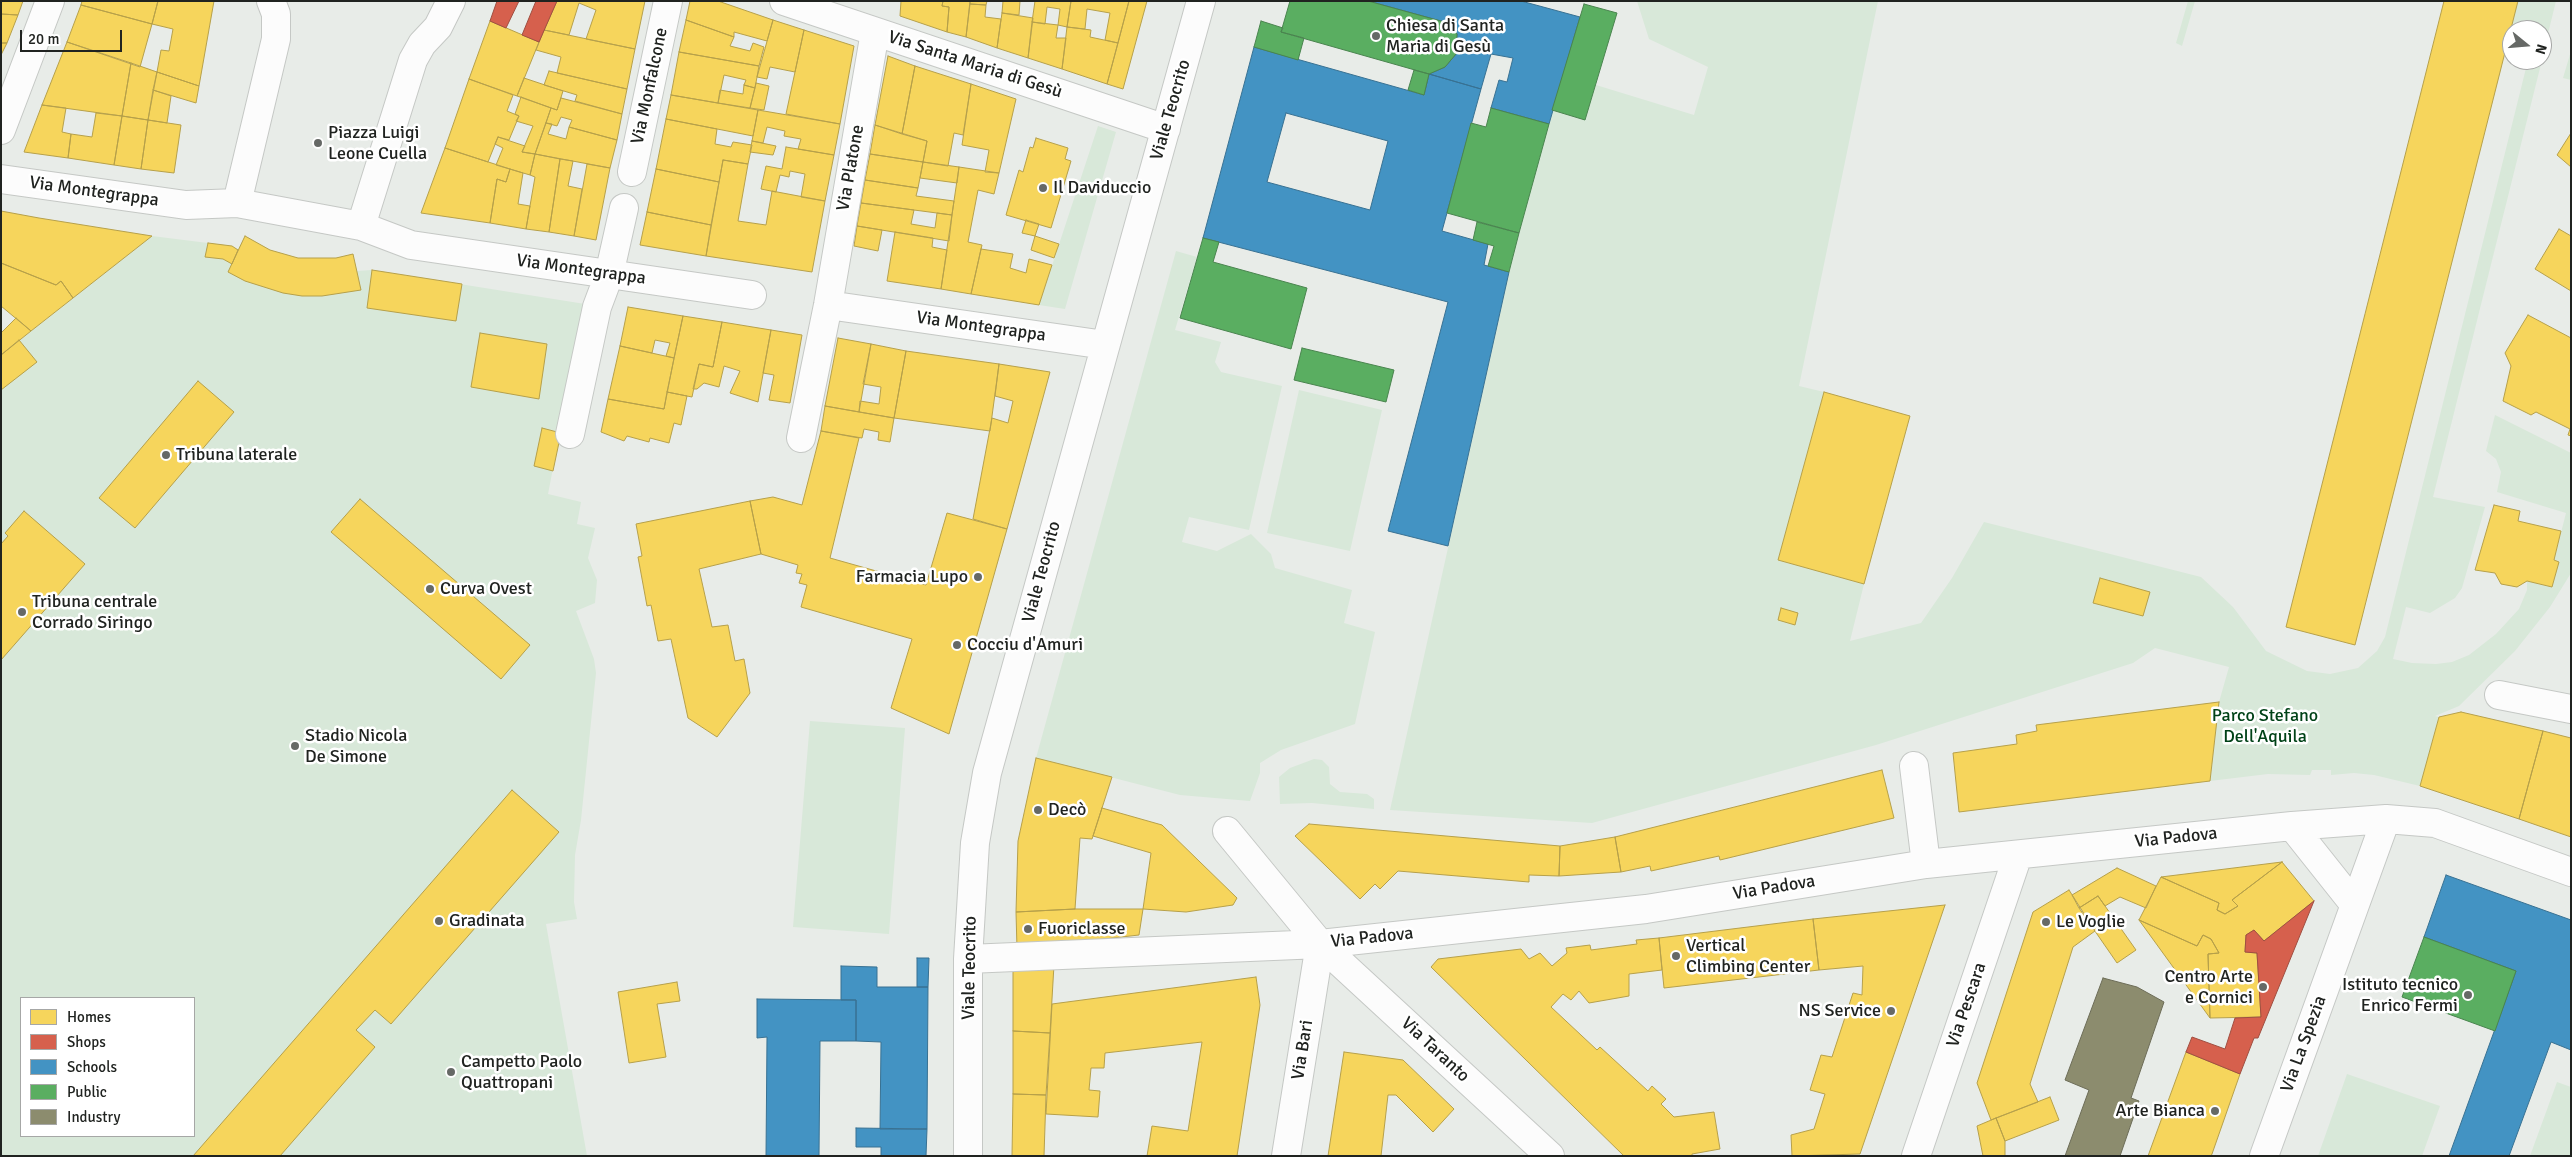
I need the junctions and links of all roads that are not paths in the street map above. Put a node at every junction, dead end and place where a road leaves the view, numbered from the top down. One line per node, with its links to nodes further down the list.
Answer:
1 (50, 1): 9 (street)
2 (271, 1): 12 (street)
3 (451, 1): 14 (street)
4 (668, 1): 10 (street, Via Monfalcone)
5 (784, 1): 7 (street, Via Santa Maria di Gesù)
6 (1201, 1): 8 (street, Viale Teocrito)
7 (875, 32): 8 (street, Via Santa Maria di Gesù); 17 (street, Via Platone)
8 (1166, 129): 18 (street, Viale Teocrito)
9 (1, 130)
10 (632, 172)
11 (1, 180): 12 (street, Via Montegrappa)
12 (237, 203): 14 (street, Via Montegrappa)
13 (624, 208): 15 (street)
14 (361, 226): 15 (street, Via Montegrappa)
15 (610, 275): 16 (street, Via Montegrappa); 19 (street)
16 (752, 295)
17 (828, 305): 18 (street, Via Montegrappa); 20 (street, Via Platone)
18 (1105, 345): 32 (street, Viale Teocrito)
19 (570, 434)
20 (802, 438)
21 (2499, 695): 22 (street)
22 (2571, 709)
23 (1914, 766): 28 (street)
24 (2386, 819): 25 (street, Via Padova); 29 (street, Via Padova); 30 (street, Via La Spezia)
25 (2292, 826): 27 (street, Via Padova); 30 (street)
26 (1226, 832): 31 (street, Via Taranto)
27 (2018, 855): 28 (street, Via Padova); 36 (street, Via Pescara)
28 (1926, 864): 31 (street, Via Padova)
29 (2571, 872)
30 (2354, 904): 37 (street, Via La Spezia)
31 (1320, 944): 32 (street, Via Padova); 34 (street, Via Bari); 35 (street, Via Taranto)
32 (968, 959): 33 (street, Viale Teocrito)
33 (968, 1156)
34 (1286, 1156)
35 (1550, 1156)
36 (1916, 1156)
37 (2264, 1156)

